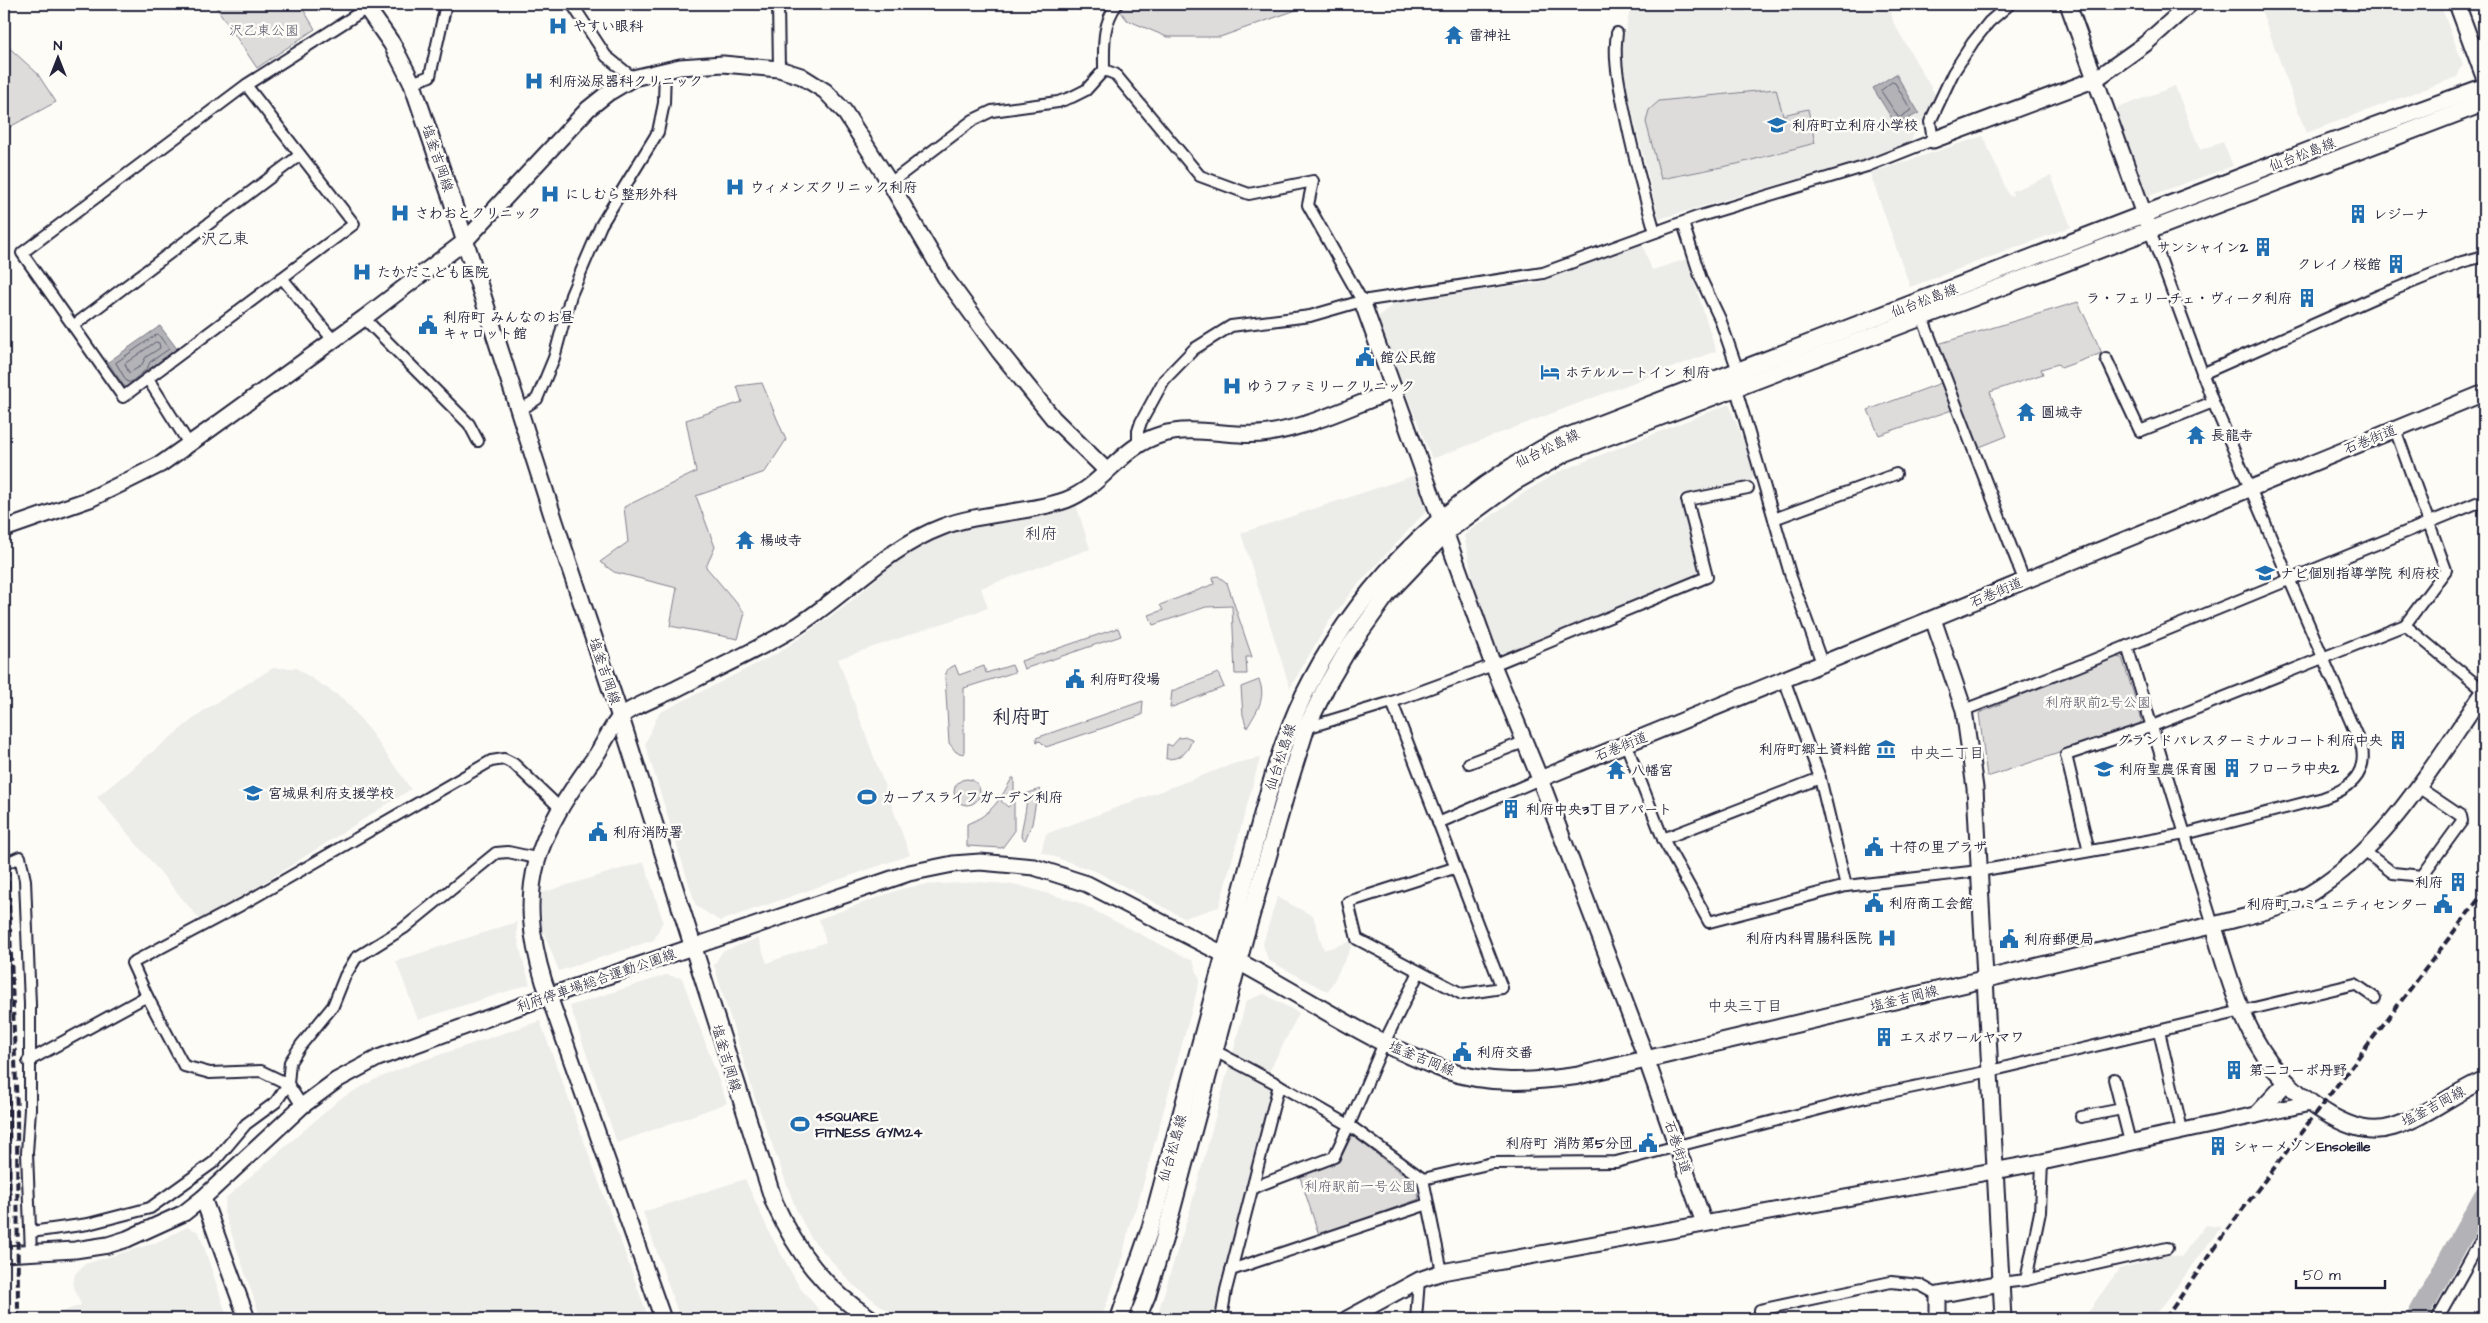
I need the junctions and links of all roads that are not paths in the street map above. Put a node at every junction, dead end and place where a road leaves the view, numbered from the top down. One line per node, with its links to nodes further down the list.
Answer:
1 (446, 4): 17 (street)
2 (570, 4): 15 (street)
3 (778, 4): 12 (street)
4 (1117, 4): 13 (street)
5 (2010, 4): 21 (street)
6 (2068, 4): 16 (street)
7 (2190, 4): 16 (street)
8 (2457, 4): 14 (street)
9 (366, 6): 17 (main road, 塩釜吉岡線); 18 (street)
10 (1617, 33): 26 (street)
11 (665, 69): 12 (street); 15 (street); 43 (street)
12 (780, 69): 23 (street)
13 (1104, 70): 23 (street); 30 (street)
14 (2484, 77)
15 (633, 78): 27 (street)
16 (2096, 79): 21 (street); 25 (street)
17 (412, 83): 27 (main road, 塩釜吉岡線)
18 (246, 85): 22 (street); 33 (street)
19 (2484, 87): 25 (main road, 仙台松島線)
20 (2484, 103): 25 (main road, 仙台松島線)
21 (1933, 140): 24 (street)
22 (300, 155): 29 (street); 33 (street)
23 (890, 183): 48 (street)
24 (1684, 223): 26 (street); 36 (street)
25 (2148, 223): 31 (main road, 仙台松島線); 36 (main road, 仙台松島線); 37 (street)
26 (1655, 232): 30 (street)
27 (464, 242): 32 (street); 43 (main road, 塩釜吉岡線)
28 (2484, 256): 37 (street)
29 (282, 278): 34 (street); 38 (street)
30 (1362, 301): 40 (street); 47 (street)
31 (1922, 317): 39 (main road, 仙台松島線); 57 (street)
32 (364, 318): 34 (street); 45 (street)
33 (73, 326): 38 (street)
34 (333, 340): 46 (street)
35 (2106, 358): 42 (street)
36 (1738, 371): 55 (main road, 仙台松島線)
37 (2202, 374): 42 (street)
38 (148, 379): 46 (street)
39 (1736, 388): 53 (street); 55 (main road, 仙台松島線)
40 (1395, 390): 47 (street); 55 (street)
41 (2484, 393): 44 (street, 石巻街道)
42 (2213, 402): 51 (street)
43 (519, 411): 69 (main road, 塩釜吉岡線)
44 (2394, 429): 51 (street, 石巻街道); 54 (street)
45 (478, 441)
46 (189, 444): 56 (street)
47 (1138, 444): 48 (street)
48 (1106, 470): 69 (street)
49 (1896, 474): 53 (street)
50 (1748, 488): 64 (street)
51 (2249, 488): 57 (street, 石巻街道); 58 (street)
52 (2484, 500): 54 (street)
53 (1774, 518): 63 (street)
54 (2429, 523): 58 (street); 60 (street)
55 (1444, 526): 64 (street); 71 (main road, 仙台松島線); 91 (main road, 仙台松島線)
56 (4, 529)
57 (2024, 580): 59 (street, 石巻街道)
58 (2289, 580): 61 (street); 62 (street)
59 (1933, 619): 63 (street, 石巻街道); 68 (street)
60 (2406, 625): 62 (street); 66 (street)
61 (2127, 646): 68 (street); 70 (street)
62 (2323, 658): 70 (street); 80 (street)
63 (1822, 663): 65 (street, 石巻街道)
64 (1493, 665): 67 (street); 72 (street)
65 (1784, 679): 73 (street, 石巻街道); 75 (street)
66 (2484, 692): 77 (street)
67 (1392, 702): 71 (street); 79 (street)
68 (1964, 710): 87 (street)
69 (620, 716): 78 (street); 90 (main road, 塩釜吉岡線)
70 (2150, 727): 80 (street); 82 (street)
71 (1306, 728): 91 (main road, 仙台松島線)
72 (1524, 742): 74 (street); 76 (street)
73 (1626, 744): 76 (street, 石巻街道); 81 (street)
74 (1469, 763)
75 (1820, 778): 81 (street); 88 (street)
76 (1540, 779): 79 (street); 101 (street, 石巻街道)
77 (2418, 787): 83 (street); 83 (street)
78 (559, 807): 84 (street); 94 (street)
79 (1438, 823): 86 (street)
80 (2185, 834): 82 (street); 89 (street)
81 (1663, 839): 88 (street)
82 (2090, 851): 87 (street)
83 (2364, 851): 89 (street)
84 (536, 858): 95 (street); 107 (street)
85 (4, 864): 102 (street)
86 (1454, 868): 92 (street); 92 (street)
87 (1979, 871): 88 (street); 93 (street)
88 (1846, 886)
89 (2213, 925): 93 (main road, 塩釜吉岡線); 97 (main road, 塩釜吉岡線)
90 (692, 946): 91 (street, 利府停車場総合運動公園線); 95 (street, 利府停車場総合運動公園線); 138 (main road, 塩釜吉岡線)
91 (1232, 958): 99 (main road, 塩釜吉岡線); 100 (main road, 仙台松島線); 139 (main road, 仙台松島線)
92 (1418, 972): 99 (street)
93 (1985, 979): 101 (main road, 塩釜吉岡線); 103 (street)
94 (147, 996): 102 (street); 107 (street)
95 (549, 996): 110 (street, 利府停車場総合運動公園線); 137 (street)
96 (2375, 998): 97 (street)
97 (2240, 1011): 98 (street); 106 (main road, 塩釜吉岡線)
98 (2159, 1031): 103 (street); 115 (street)
99 (1384, 1043): 101 (main road, 塩釜吉岡線); 114 (street)
100 (1215, 1051): 108 (street); 140 (main road, 仙台松島線)
101 (1647, 1060): 117 (street, 石巻街道)
102 (28, 1062): 125 (street)
103 (1990, 1071): 117 (street); 119 (street)
104 (2114, 1078): 111 (street)
105 (2484, 1080): 109 (main road, 塩釜吉岡線)
106 (2287, 1082): 109 (main road, 塩釜吉岡線); 112 (street)
107 (288, 1084): 110 (street); 125 (street)
108 (1279, 1085): 114 (street); 121 (street)
109 (2310, 1103): 112 (street)
110 (302, 1106): 122 (street, 利府停車場総合運動公園線)
111 (2122, 1109): 113 (street); 116 (street)
112 (2256, 1115): 115 (street)
113 (2081, 1117)
114 (1349, 1125): 120 (street); 121 (street)
115 (2182, 1130): 116 (street)
116 (2130, 1142): 118 (street)
117 (1678, 1146): 120 (street); 124 (street, 石巻街道)
118 (2042, 1162): 119 (street); 133 (street)
119 (1996, 1170): 124 (street); 134 (street)
120 (1423, 1179): 123 (street)
121 (1252, 1188): 130 (street)
122 (203, 1198): 128 (street, 利府停車場総合運動公園線); 136 (street)
123 (1428, 1204): 130 (street); 131 (street)
124 (1704, 1223): 131 (street)
125 (31, 1232): 128 (street)
126 (2484, 1235): 147 (street)
127 (2167, 1248): 133 (street)
128 (31, 1253): 129 (street, 利府停車場総合運動公園線)
129 (4, 1254)
130 (1232, 1270): 141 (street)
131 (1442, 1272): 132 (street)
132 (1419, 1280): 142 (street); 143 (street)
133 (2026, 1280): 134 (street)
134 (2001, 1284): 135 (street); 146 (street)
135 (1938, 1295): 144 (street); 145 (street)
136 (247, 1319)
137 (663, 1319)
138 (871, 1319)
139 (1119, 1319)
140 (1137, 1319)
141 (1221, 1319)
142 (1347, 1319)
143 (1416, 1319)
144 (1759, 1319)
145 (1938, 1319)
146 (2003, 1319)
147 (2437, 1319)

